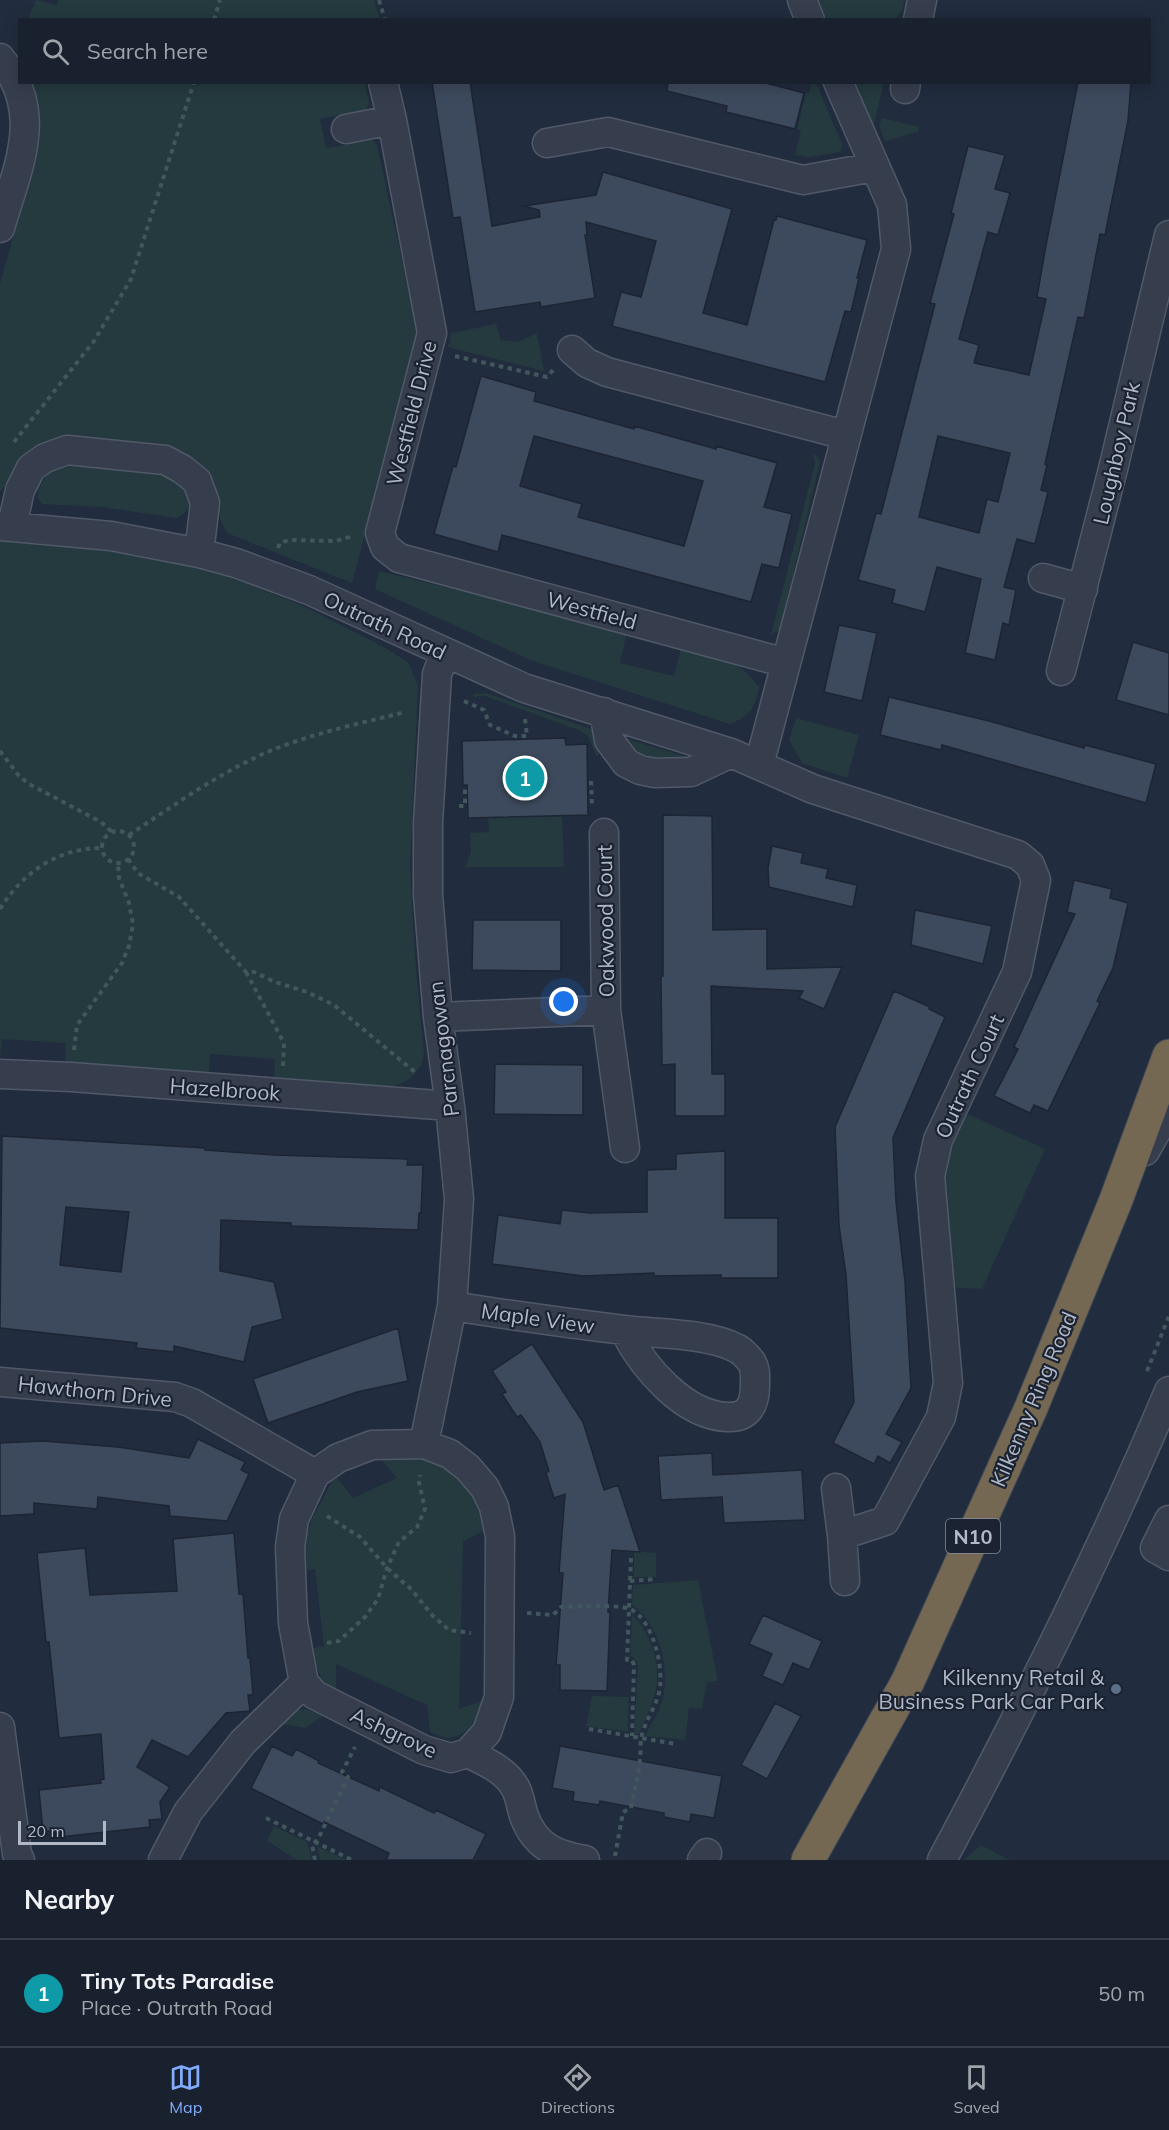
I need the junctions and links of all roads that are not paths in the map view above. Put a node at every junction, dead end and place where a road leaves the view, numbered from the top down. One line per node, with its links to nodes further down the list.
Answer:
1 (802, 0): 3 (street)
2 (922, 0): 4 (street)
3 (809, 18)
4 (918, 18)
5 (0, 58): 12 (street)
6 (383, 84): 8 (street, Westfield Drive)
7 (839, 84): 11 (street)
8 (392, 120): 9 (street); 18 (street, Westfield Drive)
9 (346, 129)
10 (547, 143): 11 (street)
11 (874, 167): 15 (street)
12 (0, 228)
13 (1169, 235): 20 (street, Loughboy Park)
14 (573, 350): 15 (street)
15 (845, 435): 22 (street)
16 (6, 526): 17 (street, Outrath Road); 17 (street)
17 (199, 553): 21 (street, Outrath Road)
18 (399, 558): 22 (street, Westfield)
19 (1042, 578): 20 (street)
20 (1083, 589): 23 (street, Loughboy Park)
21 (445, 653): 24 (street, Outrath Road); 29 (street, Parcnagowan)
22 (786, 663): 26 (street)
23 (1061, 671)
24 (604, 712): 25 (street, Outrath Road); 25 (street)
25 (731, 753): 26 (street, Outrath Road)
26 (759, 765): 44 (street, Outrath Court)
27 (604, 833): 28 (street, Oakwood Court)
28 (606, 1010): 29 (street, Oakwood Court); 34 (street, Oakwood Court)
29 (438, 1017): 32 (street, Parcnagowan)
30 (1169, 1056): 35 (highway, Kilkenny Ring Road / N10)
31 (0, 1074): 32 (street, Hazelbrook)
32 (450, 1106): 36 (street, Parcnagowan)
33 (1169, 1109): 35 (street)
34 (625, 1148)
35 (1116, 1200): 53 (highway, Kilkenny Ring Road / N10)
36 (452, 1306): 37 (street, Maple View); 40 (street, Parcnagowan)
37 (624, 1330)
38 (0, 1382): 41 (street, Hawthorn Drive)
39 (1169, 1390): 54 (street)
40 (423, 1444): 41 (street, Ashgrove); 49 (street, Ashgrove)
41 (315, 1474): 47 (street)
42 (836, 1488): 44 (street)
43 (1169, 1520): 45 (street)
44 (842, 1535): 46 (street)
45 (1169, 1556)
46 (845, 1581)
47 (304, 1683): 49 (street, Ashgrove); 51 (street)
48 (0, 1727): 50 (street)
49 (468, 1753): 52 (street)
50 (20, 1860)
51 (163, 1860)
52 (585, 1860)
53 (808, 1860)
54 (942, 1860)

